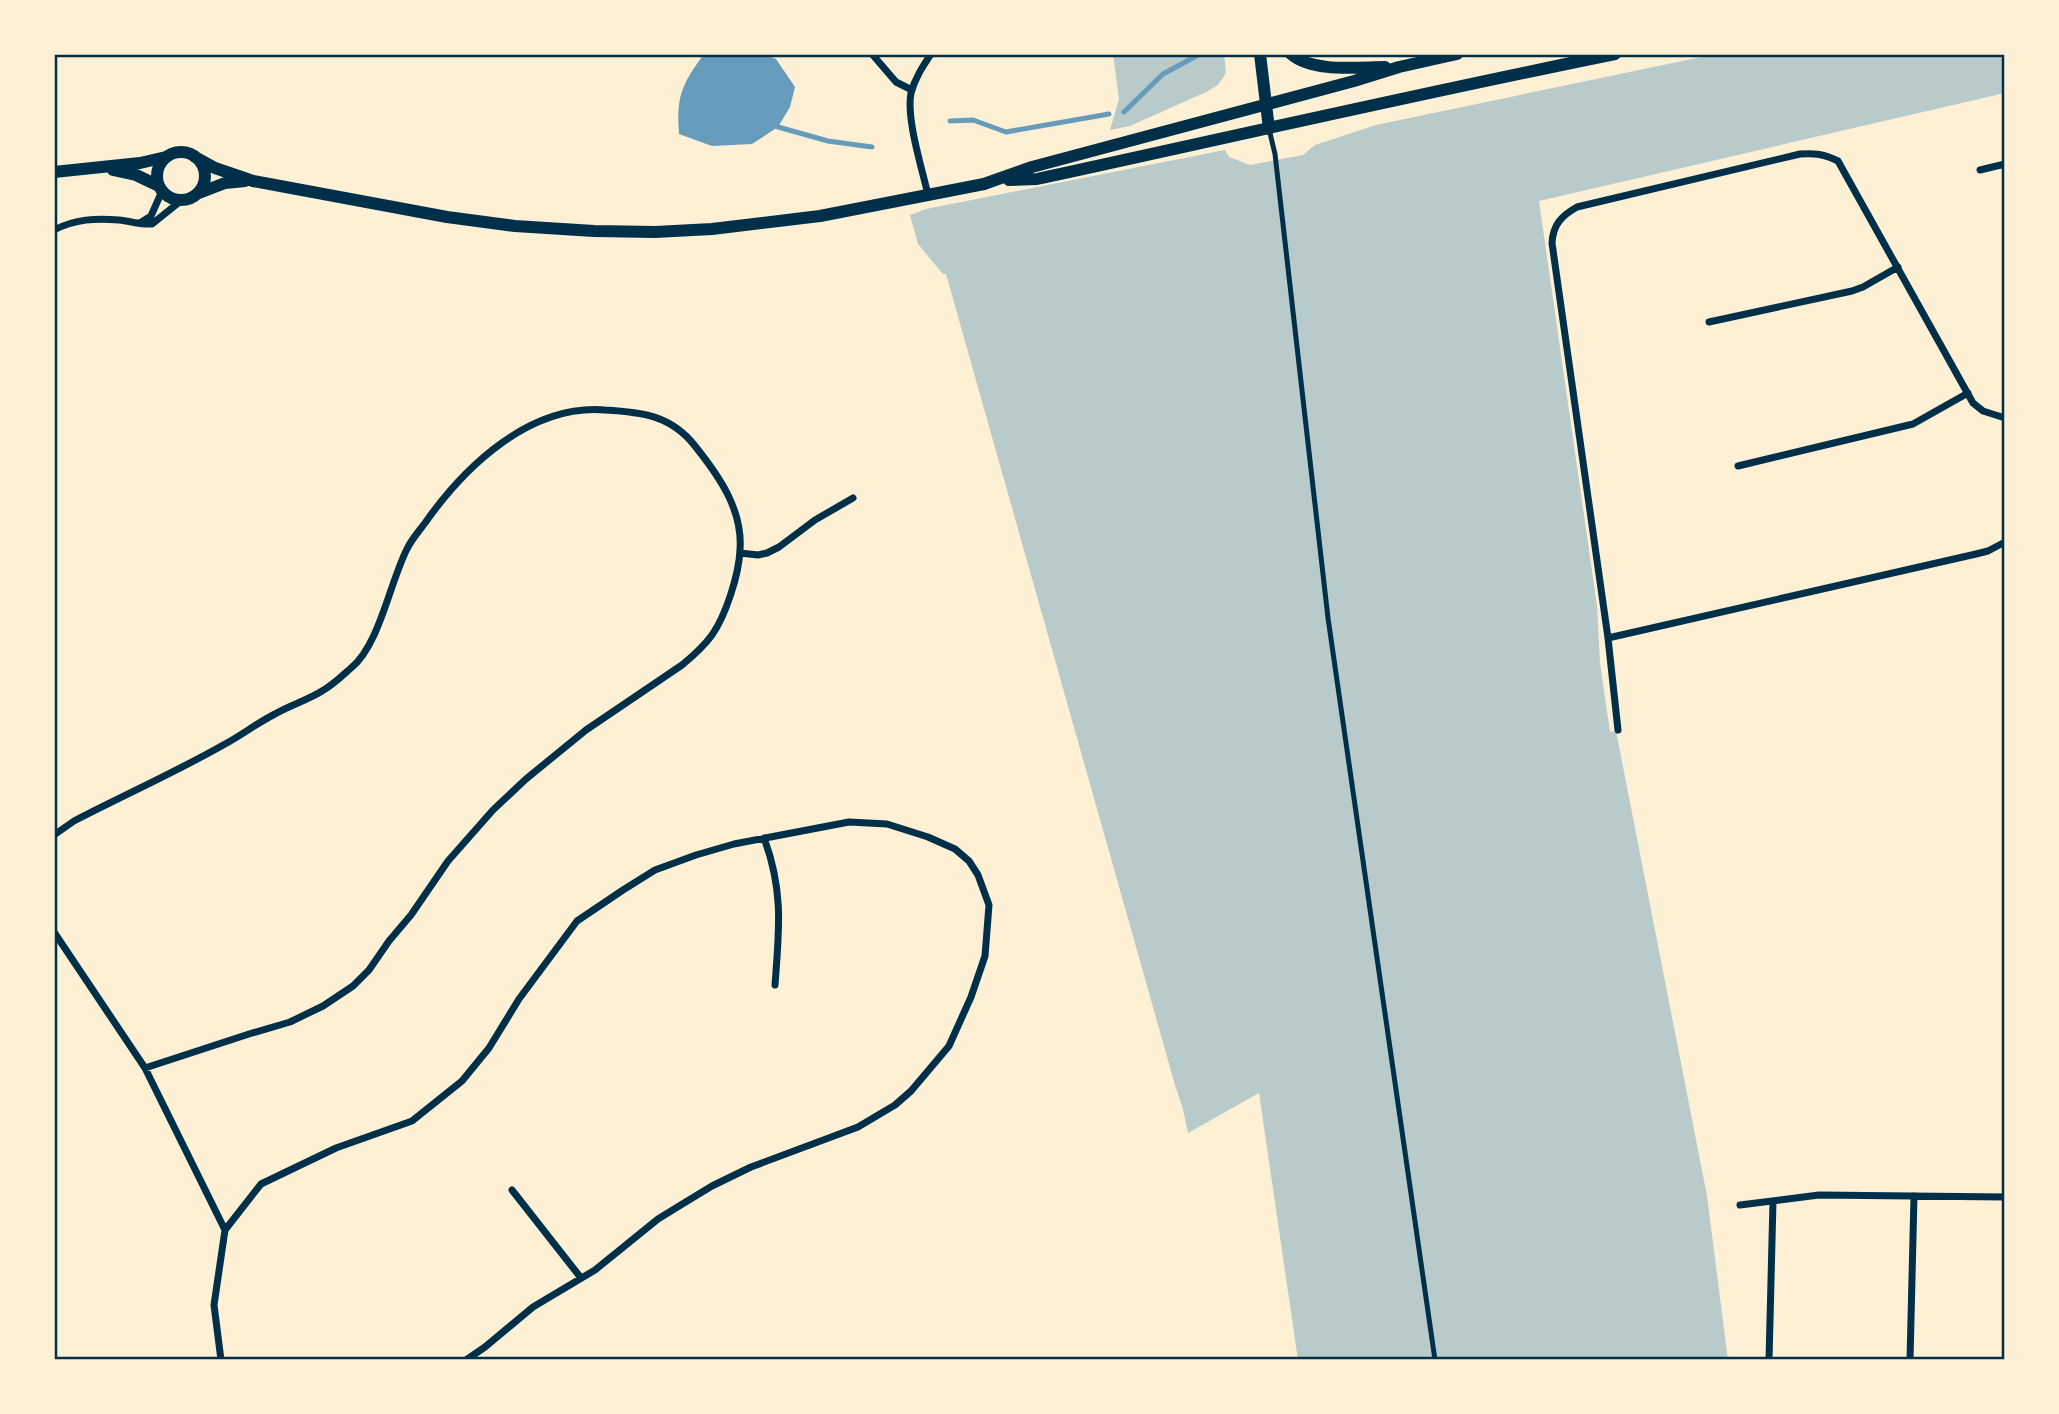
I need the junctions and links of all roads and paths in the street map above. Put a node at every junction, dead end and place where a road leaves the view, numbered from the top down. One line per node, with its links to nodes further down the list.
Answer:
1 (872, 54): 8 (street)
2 (932, 54): 8 (street)
3 (1260, 54): 9 (street)
4 (1290, 54): 7 (street)
5 (1457, 54): 7 (street)
6 (1615, 54): 10 (street)
7 (1399, 66): 9 (street)
8 (912, 90): 21 (street)
9 (1266, 104): 10 (street); 17 (street)
10 (1269, 129): 17 (street); 49 (lane)
11 (166, 157): 12 (street); 14 (street); 19 (street)
12 (195, 157): 18 (street); 20 (street)
13 (2005, 164): 15 (street)
14 (102, 167): 16 (street); 19 (street)
15 (1980, 170)
16 (54, 172)
17 (999, 180): 21 (street)
18 (253, 181): 20 (street); 21 (street)
19 (160, 189): 22 (street); 23 (street)
20 (199, 193): 22 (street)
21 (928, 195)
22 (182, 200): 23 (street)
23 (139, 223): 24 (street)
24 (54, 230)
25 (1898, 267): 26 (street); 27 (street); 33 (street)
26 (1709, 322)
27 (1968, 393): 28 (street); 29 (street)
28 (2005, 418)
29 (1738, 466)
30 (853, 498): 32 (street)
31 (2005, 542): 33 (street)
32 (740, 553): 35 (street); 39 (street)
33 (1608, 638): 34 (street)
34 (1618, 730)
35 (54, 835)
36 (764, 838): 38 (street); 45 (street); 46 (street)
37 (54, 932): 39 (street)
38 (775, 985)
39 (145, 1068): 45 (street)
40 (512, 1190): 46 (street)
41 (1914, 1196): 42 (street); 43 (street); 51 (street)
42 (2005, 1197)
43 (1773, 1201): 44 (street); 50 (street)
44 (1740, 1205)
45 (225, 1230): 47 (street)
46 (581, 1278): 48 (street)
47 (221, 1360)
48 (466, 1360)
49 (1435, 1360)
50 (1769, 1360)
51 (1910, 1360)

